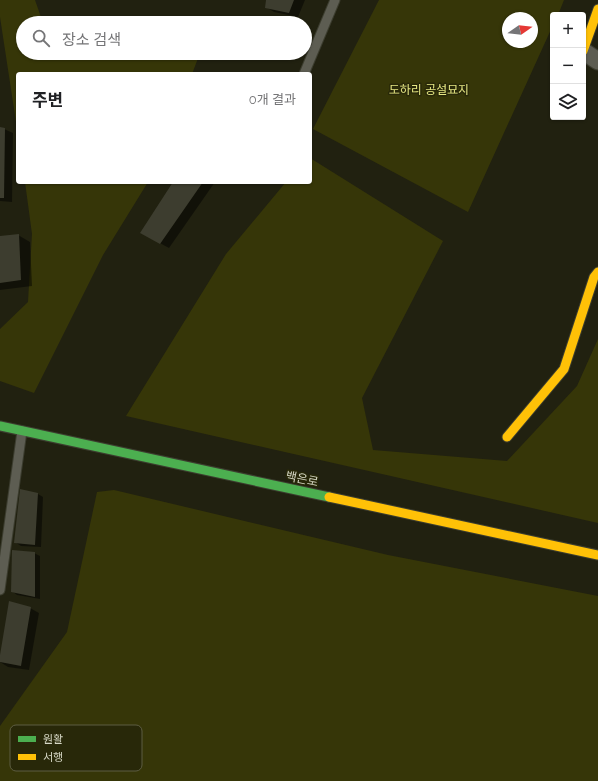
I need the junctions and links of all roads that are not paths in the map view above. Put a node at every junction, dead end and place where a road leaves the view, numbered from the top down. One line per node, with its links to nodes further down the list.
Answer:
1 (335, 0): 5 (lane)
2 (598, 10): 3 (main road)
3 (584, 48)
4 (586, 53): 7 (street)
5 (312, 55)
6 (310, 60): 8 (lane)
7 (598, 61)
8 (305, 72)
9 (598, 272): 12 (main road)
10 (0, 426): 11 (main road, 백은로)
11 (22, 431): 13 (main road, 백은로); 14 (lane)
12 (507, 437)
13 (598, 556)
14 (0, 590)

